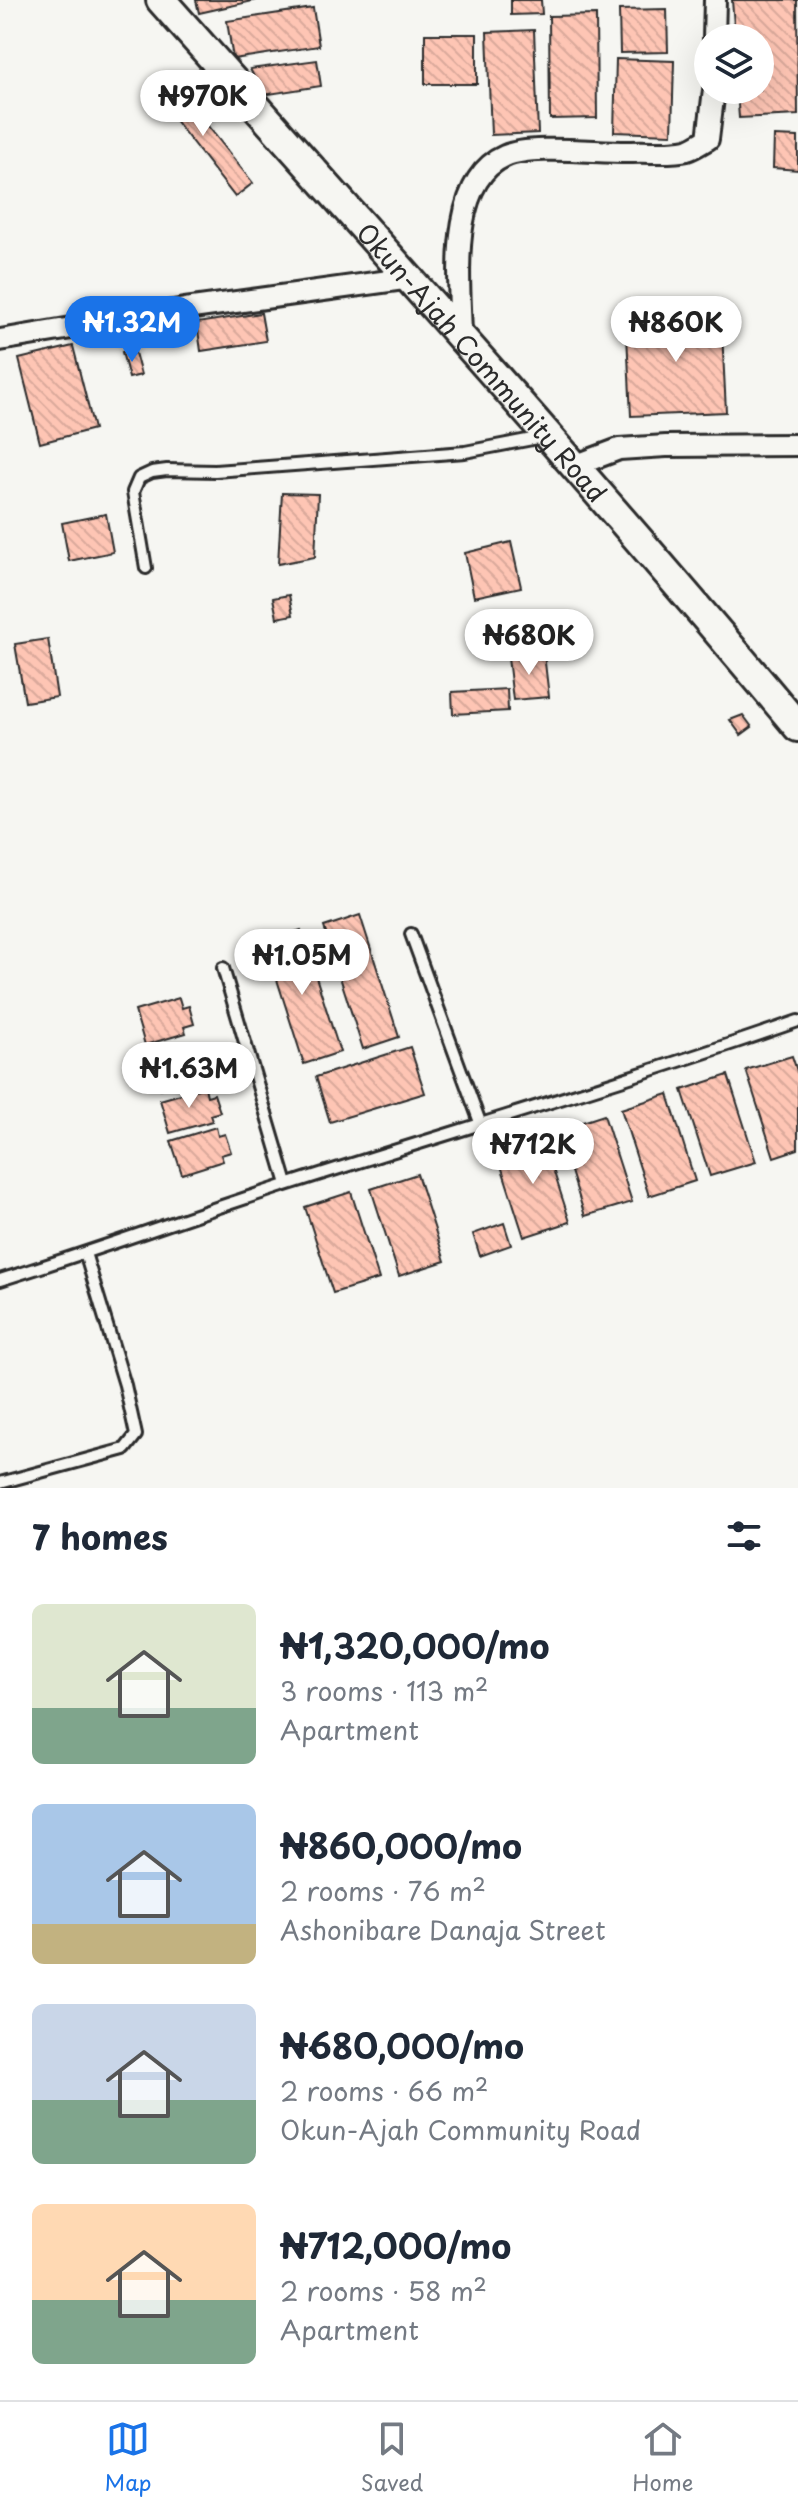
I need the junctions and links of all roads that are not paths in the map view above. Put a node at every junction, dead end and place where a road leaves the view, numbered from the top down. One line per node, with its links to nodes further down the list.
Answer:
1 (161, 0): 5 (street, Okun-Ajah Community Road)
2 (715, 0): 3 (street)
3 (714, 24)
4 (712, 104): 6 (street)
5 (411, 278): 6 (street, Okun-Ajah Community Road); 7 (street)
6 (461, 335): 8 (street, Okun-Ajah Community Road)
7 (0, 340)
8 (548, 436): 10 (street, Okun-Ajah Community Road); 11 (lane)
9 (798, 445): 10 (street)
10 (574, 466): 12 (street, Okun-Ajah Community Road)
11 (146, 568)
12 (798, 727)
13 (411, 934): 16 (lane)
14 (223, 968): 17 (lane)
15 (798, 1021): 16 (lane)
16 (481, 1125): 17 (lane)
17 (287, 1184): 18 (lane)
18 (85, 1253): 19 (lane); 20 (lane)
19 (0, 1280)
20 (0, 1483)

